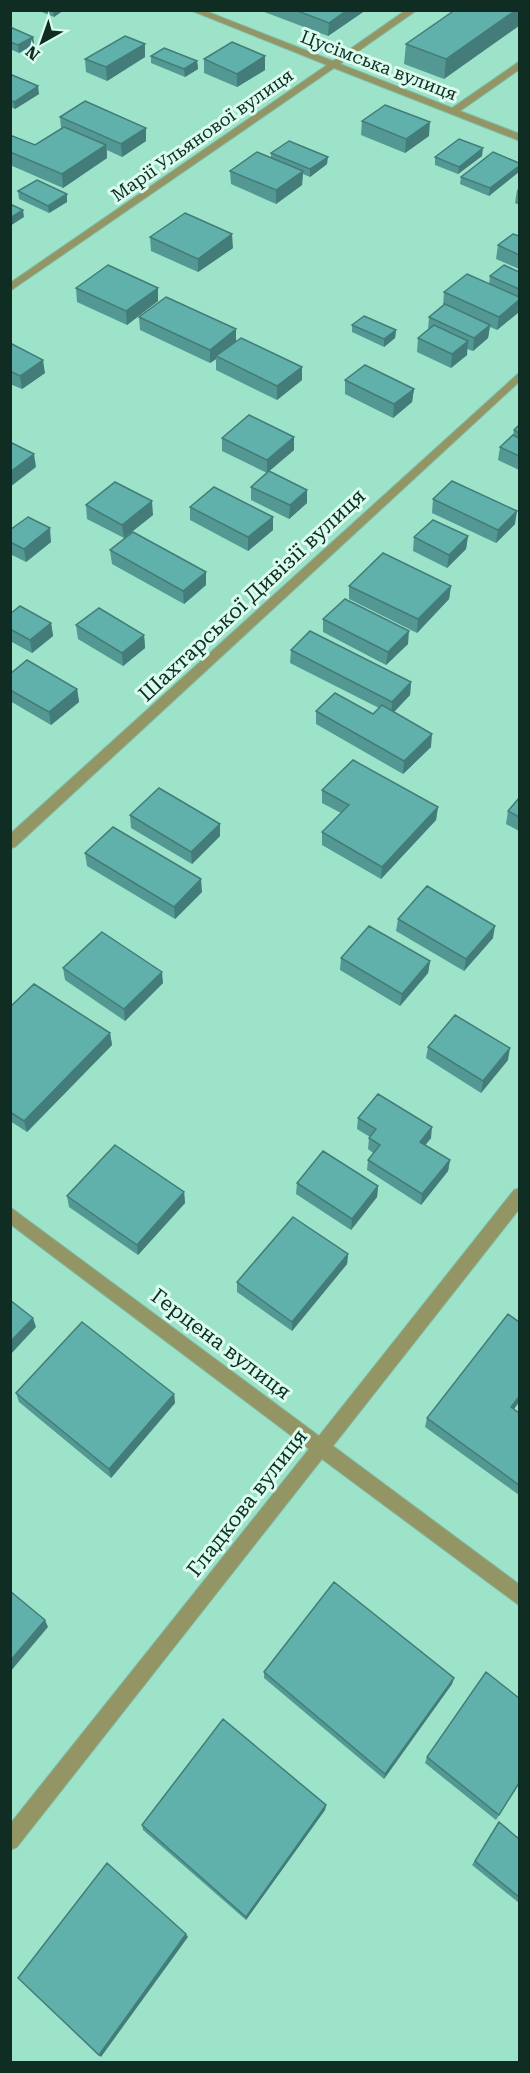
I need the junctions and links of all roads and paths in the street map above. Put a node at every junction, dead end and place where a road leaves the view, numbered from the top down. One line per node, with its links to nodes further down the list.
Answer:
1 (194, 10): 3 (street, Цусімська вулиця)
2 (413, 10): 3 (street, Марії Ульянової вулиця)
3 (332, 64): 5 (street, Цусімська вулиця); 7 (street, Марії Ульянової вулиця)
4 (519, 64): 5 (street)
5 (452, 112): 6 (street, Цусімська вулиця)
6 (519, 138)
7 (10, 288)
8 (519, 375): 9 (street, Шахтарської Дивізії вулиця)
9 (10, 843)
10 (519, 1195): 12 (street, Гладкова вулиця)
11 (10, 1214): 12 (street, Герцена вулиця)
12 (320, 1448): 13 (street, Герцена вулиця); 14 (street, Гладкова вулиця)
13 (519, 1597)
14 (10, 1840)

